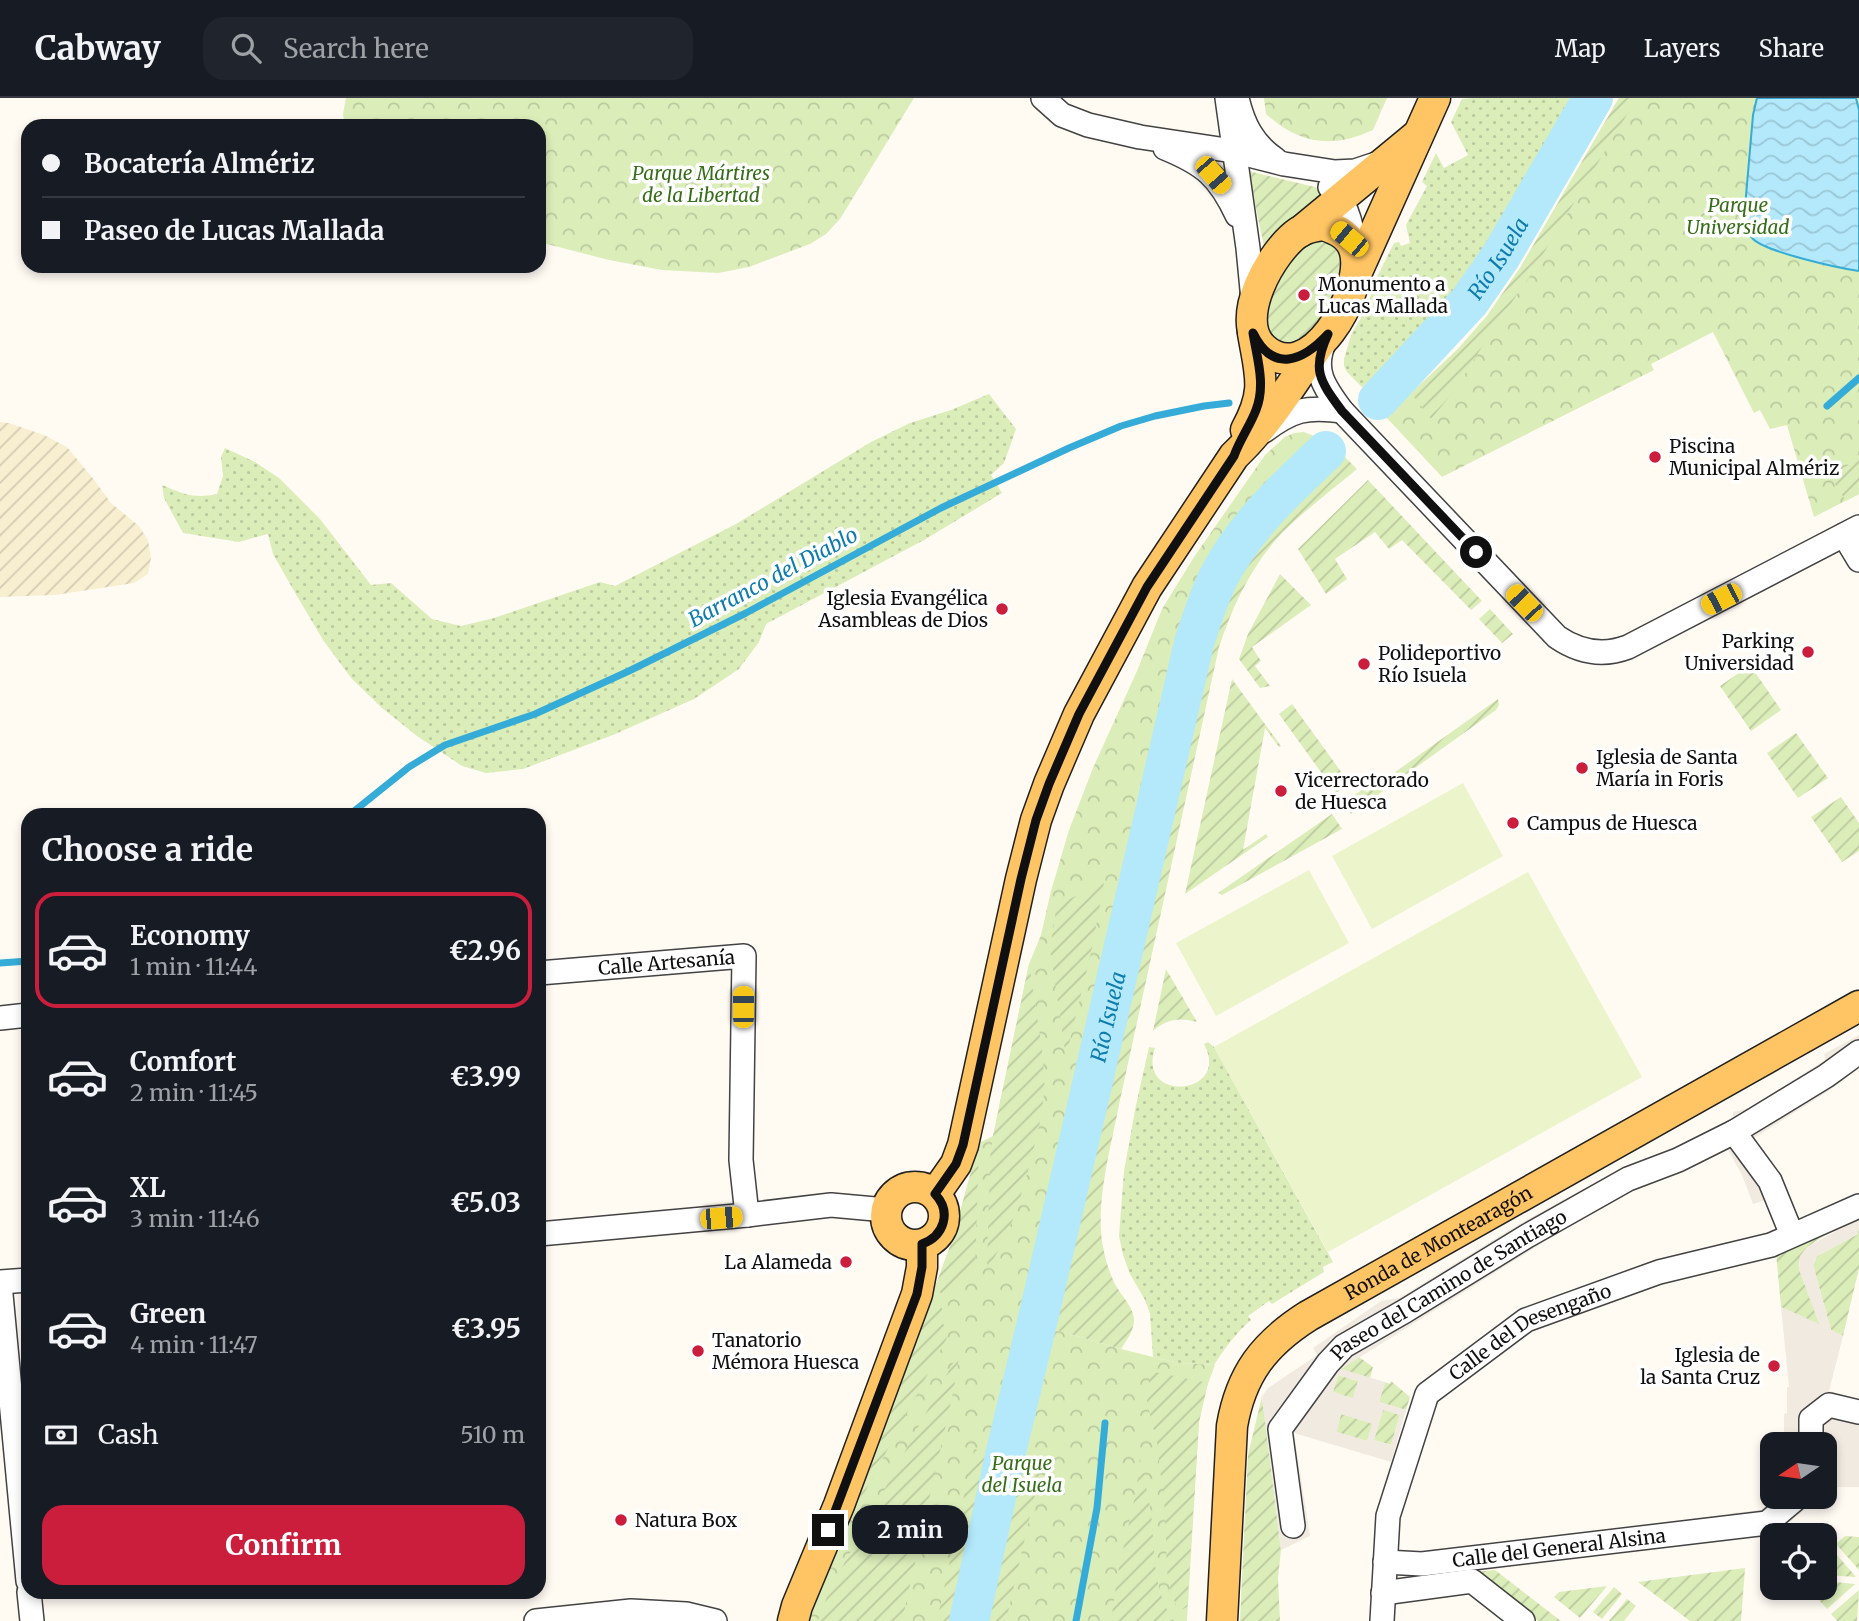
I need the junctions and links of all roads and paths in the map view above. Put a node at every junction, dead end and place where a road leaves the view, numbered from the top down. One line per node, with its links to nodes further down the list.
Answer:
1 (1043, 98): 6 (street)
2 (1227, 98): 7 (street)
3 (1237, 98): 9 (street)
4 (1435, 98): 5 (main road)
5 (1418, 134): 8 (main road); 13 (main road)
6 (1140, 137): 7 (street); 12 (street)
7 (1233, 151): 9 (street); 12 (street)
8 (1390, 156): 9 (street); 10 (main road)
9 (1284, 164): 10 (street)
10 (1339, 199): 11 (main road); 13 (street)
11 (1299, 233): 13 (main road); 14 (main road)
12 (1248, 248): 14 (street)
13 (1355, 264): 15 (main road)
14 (1255, 328): 15 (main road); 16 (street); 18 (main road)
15 (1324, 338): 16 (main road); 17 (street)
16 (1295, 379): 17 (street); 18 (main road)
17 (1342, 411): 18 (street); 19 (street)
18 (1243, 448): 27 (main road)
19 (1852, 531): 20 (street)
20 (1859, 560)
21 (546, 972): 30 (street, Calle Artesanía)
22 (1859, 1006): 48 (main road, Ronda de Montearagón)
23 (21, 1016): 24 (street)
24 (0, 1018)
25 (1859, 1052): 26 (street, Paseo del Camino de Santiago)
26 (1734, 1132): 32 (street); 40 (street, Paseo del Camino de Santiago)
27 (935, 1194): 29 (main road); 33 (main road)
28 (1859, 1206): 32 (street, Calle del Desengaño)
29 (886, 1210): 30 (street); 33 (main road)
30 (747, 1215): 31 (street)
31 (546, 1233)
32 (1792, 1235): 41 (street, Calle del Desengaño)
33 (922, 1244): 47 (main road)
34 (21, 1281): 35 (street)
35 (0, 1283): 38 (street)
36 (1859, 1412): 37 (street)
37 (1811, 1432)
38 (21, 1506)
39 (1784, 1509): 41 (street, Calle del General Alsina)
40 (1293, 1525)
41 (1385, 1562): 42 (street, Calle del Desengaño)
42 (1383, 1593): 49 (street, Calle del Desengaño); 50 (street)
43 (30, 1599): 44 (street)
44 (32, 1621)
45 (536, 1621): 46 (street)
46 (715, 1621)
47 (793, 1621)
48 (1222, 1621)
49 (1382, 1621)
50 (1523, 1621)

